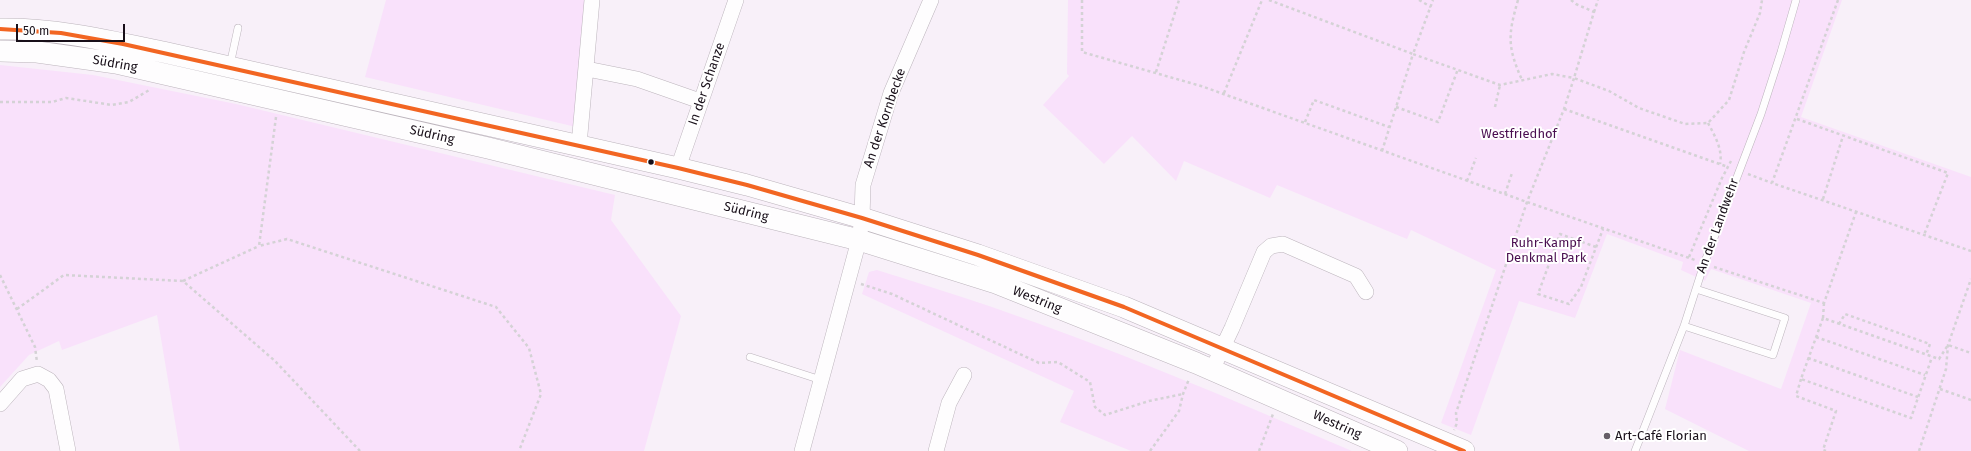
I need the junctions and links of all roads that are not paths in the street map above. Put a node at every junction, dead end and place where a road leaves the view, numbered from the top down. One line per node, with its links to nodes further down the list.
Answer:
1 (592, 0): 9 (street)
2 (736, 0): 10 (street, In der Schanze)
3 (931, 0): 13 (street, An der Kornbecke)
4 (1796, 0): 15 (lane, An der Landwehr)
5 (238, 28): 8 (lane)
6 (0, 29): 8 (main road, Südring)
7 (0, 51): 14 (main road, Südring)
8 (230, 67): 11 (main road, Südring)
9 (587, 69): 10 (street); 11 (street)
10 (700, 101): 12 (street, In der Schanze)
11 (579, 145): 12 (main road, Südring)
12 (678, 168): 13 (main road, Südring)
13 (862, 218): 14 (street, An der Kornbecke); 18 (main road, Westring)
14 (859, 240): 20 (main road, Westring); 22 (street, An der Kornbecke)
15 (1696, 289): 17 (lane, An der Landwehr); 17 (lane)
16 (1366, 292): 18 (street)
17 (1684, 326): 29 (lane, An der Landwehr)
18 (1223, 349): 20 (street); 24 (main road, Westring)
19 (750, 357): 22 (lane)
20 (1204, 367): 28 (main road, Westring)
21 (964, 375): 27 (street)
22 (821, 380): 26 (street, An der Kornbecke)
23 (0, 404): 25 (street)
24 (1456, 448)
25 (68, 451)
26 (802, 451)
27 (936, 451)
28 (1397, 451)
29 (1635, 451)

